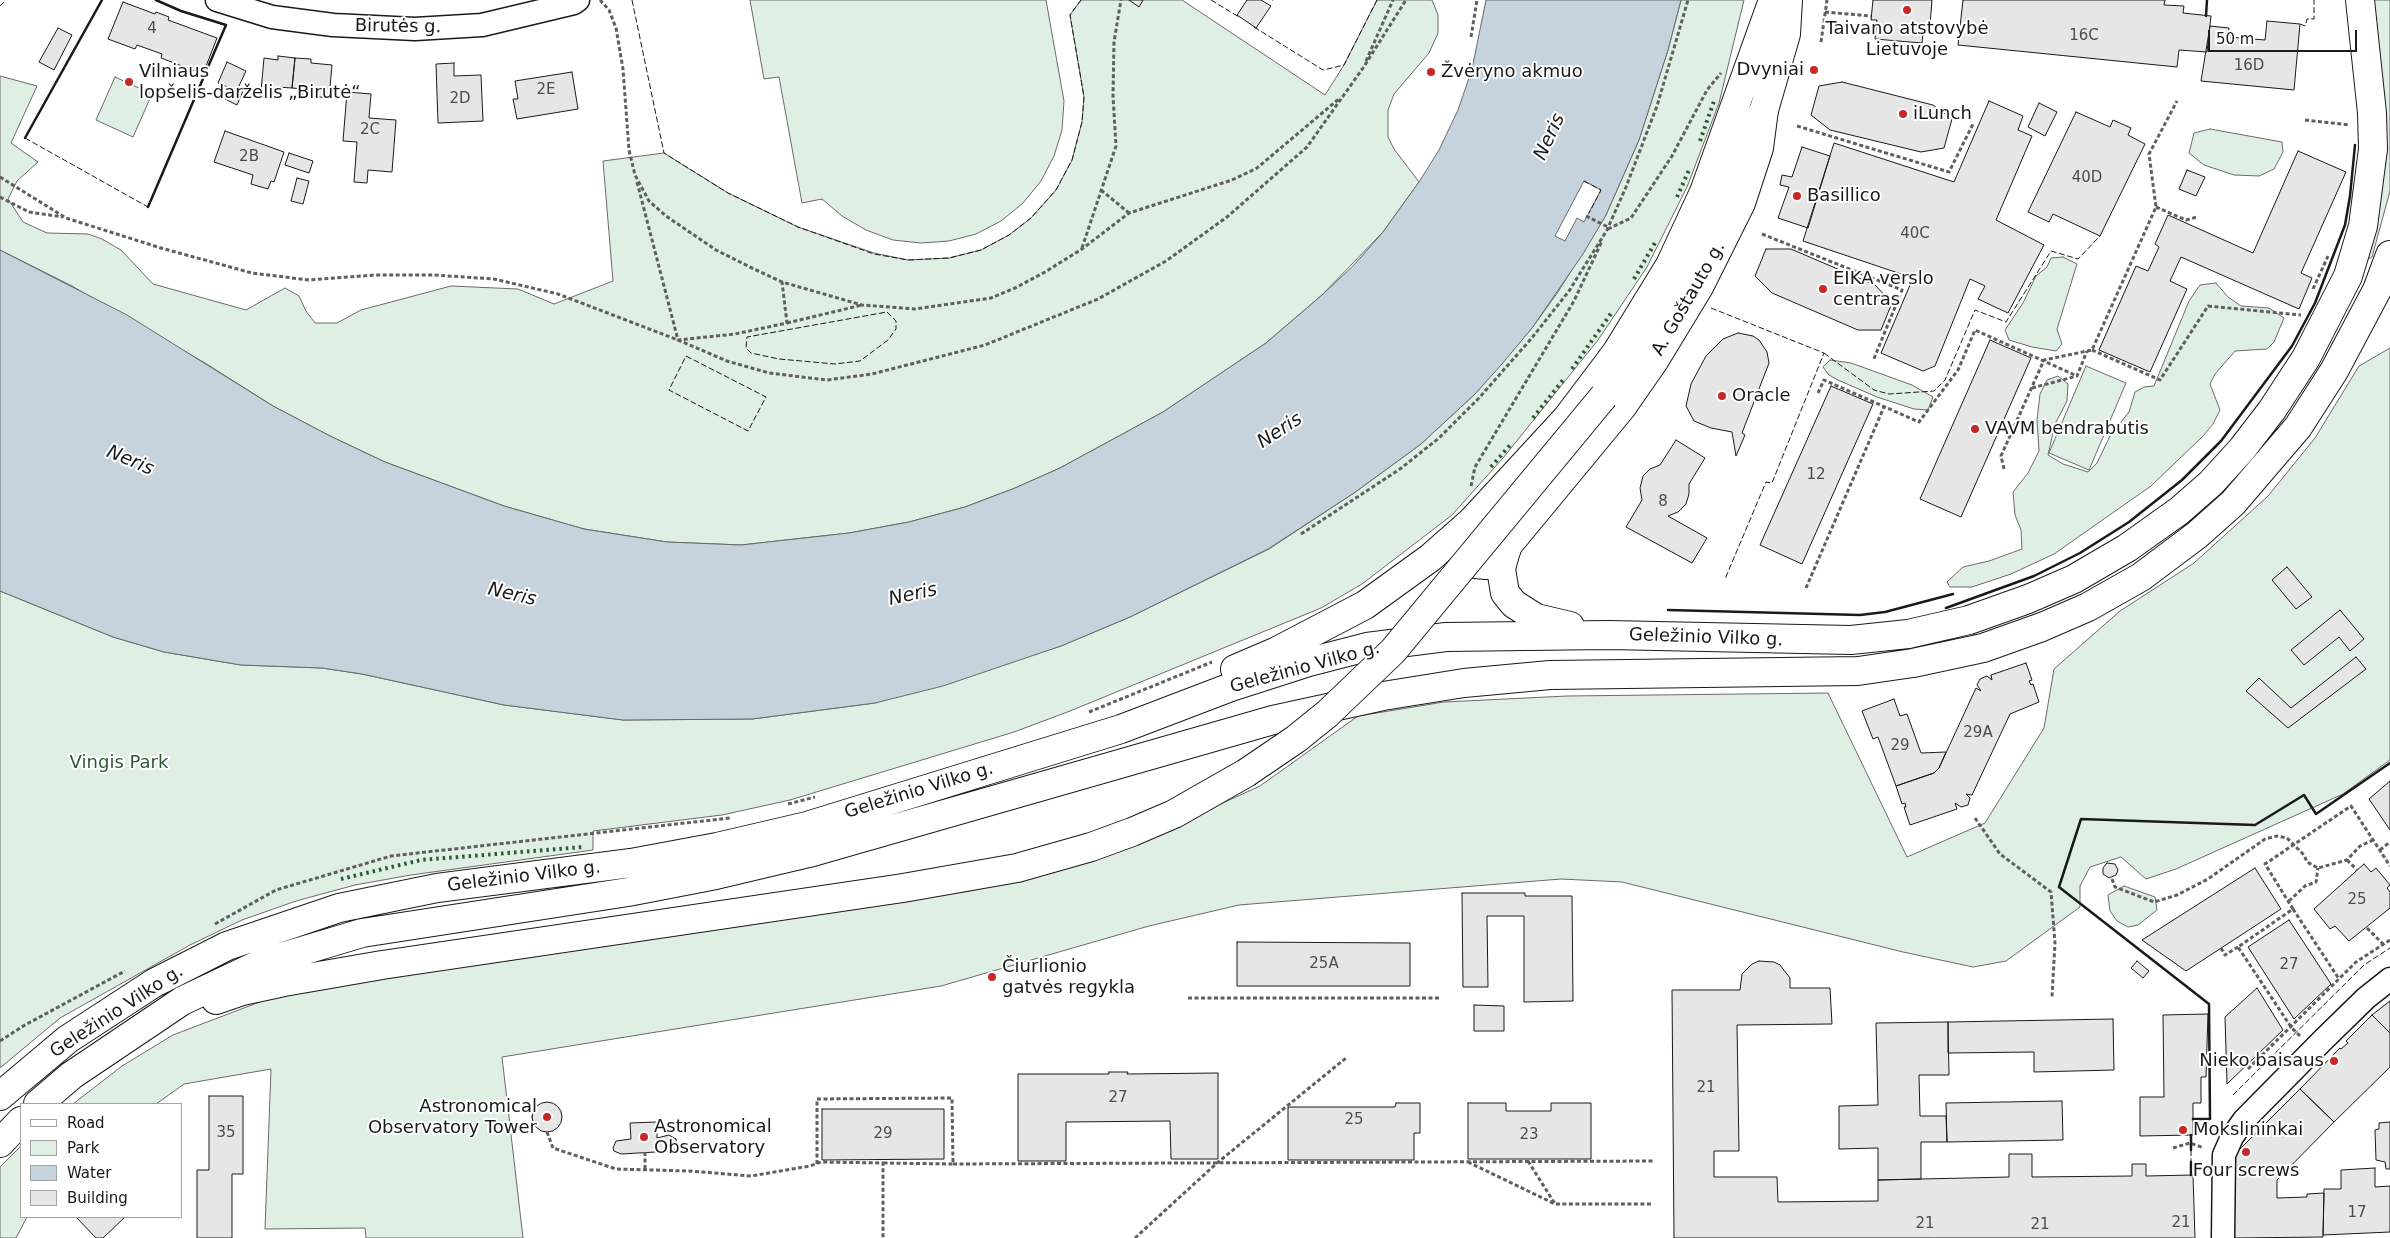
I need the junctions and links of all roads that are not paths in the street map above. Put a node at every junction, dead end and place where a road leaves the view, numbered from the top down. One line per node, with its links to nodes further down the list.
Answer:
1 (217, 0): 2 (street, Birutės g.)
2 (578, 0)
3 (1772, 0): 8 (main road, A. Goštauto g.)
4 (1788, 0): 6 (main road, A. Goštauto g.)
5 (2360, 0): 10 (main road, Geležinio Vilko g.)
6 (1764, 110): 9 (main road, A. Goštauto g.); 13 (main road, bridge)
7 (2390, 255): 13 (main road, Geležinio Vilko g.)
8 (1472, 521): 9 (main road); 11 (main road, A. Goštauto g.)
9 (1504, 557): 10 (main road)
10 (1608, 636): 11 (main road, Geležinio Vilko g.)
11 (1120, 729): 14 (main road, Geležinio Vilko g.)
12 (2390, 978): 18 (street)
13 (114, 1045): 15 (main road, Geležinio Vilko g.)
14 (0, 1096)
15 (39, 1103)
16 (20, 1122): 17 (main road)
17 (0, 1143)
18 (2222, 1238)

